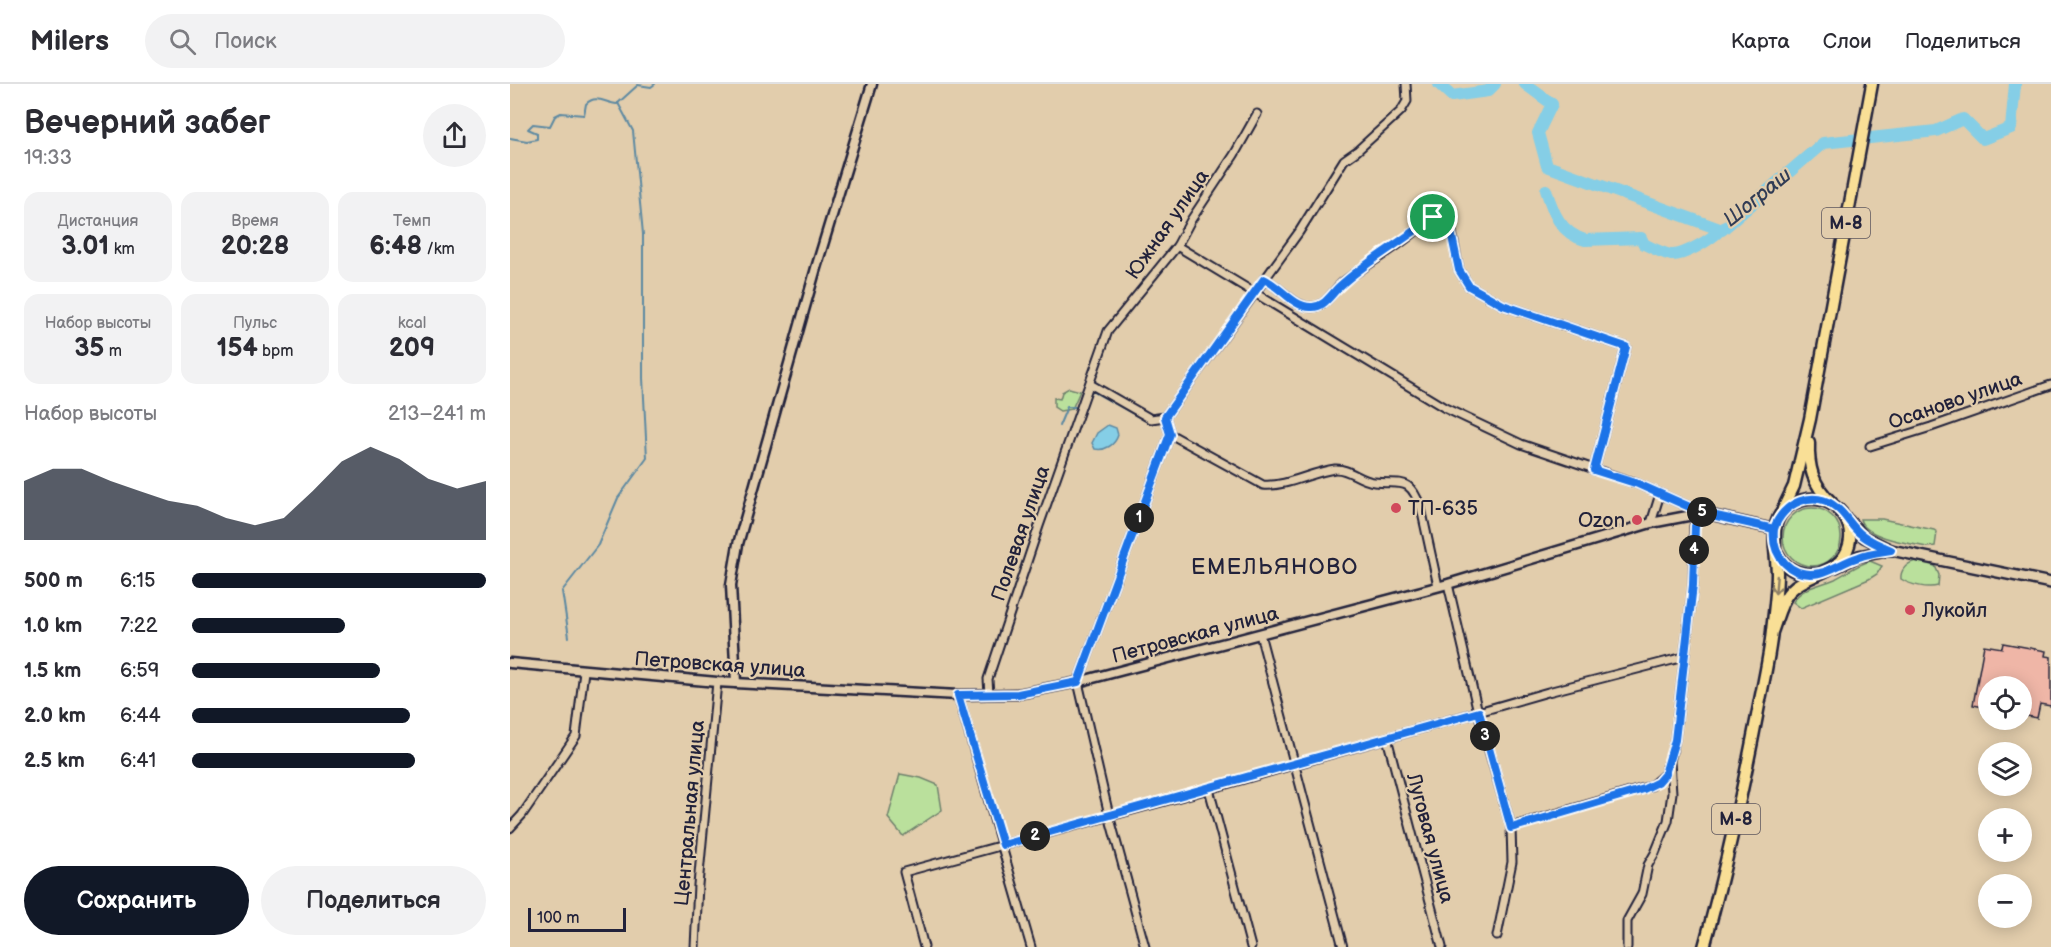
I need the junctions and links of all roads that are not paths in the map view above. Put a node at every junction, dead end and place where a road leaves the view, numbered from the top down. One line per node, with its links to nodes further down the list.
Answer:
1 (872, 84): 34 (street)
2 (1406, 84): 6 (street)
3 (1872, 84): 11 (main road, М-8)
4 (1257, 114): 5 (street, Южная улица)
5 (1177, 246): 7 (street); 8 (street, Южная улица)
6 (1264, 279): 7 (street); 14 (street)
7 (1255, 293): 10 (street); 14 (street)
8 (1090, 384): 10 (street); 35 (street, Полевая улица)
9 (2051, 384): 13 (street, Осаново улица)
10 (1165, 417): 12 (street)
11 (1810, 419): 16 (main road, М-8); 20 (main road, М-8)
12 (1170, 434): 26 (street); 33 (street)
13 (1870, 446)
14 (1594, 470): 15 (street)
15 (1660, 494): 17 (street); 19 (street)
16 (1835, 506): 18 (main road, М-8); 20 (main road)
17 (1703, 513): 19 (street, Петровская улица); 20 (street, Петровская улица); 29 (street)
18 (1845, 517): 21 (main road); 22 (main road, М-8)
19 (1651, 523): 25 (street, Петровская улица)
20 (1775, 530): 23 (main road); 27 (main road, М-8, one-way to 27)
21 (1891, 550): 22 (main road); 24 (main road)
22 (1830, 569): 23 (main road, М-8)
23 (1819, 574): 27 (main road, М-8)
24 (2051, 583)
25 (1448, 584): 26 (street, Петровская улица); 37 (street)
26 (1438, 586): 28 (street, Петровская улица)
27 (1772, 632): 55 (main road, М-8)
28 (1260, 634): 33 (street, Петровская улица); 40 (street)
29 (1684, 657): 37 (street); 39 (street)
30 (510, 663): 31 (street, Петровская улица)
31 (584, 671): 32 (street, Петровская улица); 43 (street)
32 (717, 682): 34 (street, Петровская улица); 47 (street, Центральная улица)
33 (1078, 682): 35 (street, Петровская улица); 42 (street)
34 (736, 683): 36 (street, Петровская улица)
35 (989, 694): 36 (street, Петровская улица)
36 (958, 695): 45 (street)
37 (1479, 712): 38 (street); 44 (street)
38 (1387, 738): 40 (street); 53 (street, Луговая улица)
39 (1670, 761): 44 (street); 54 (street)
40 (1293, 765): 41 (street); 52 (street)
41 (1209, 789): 42 (street); 51 (street)
42 (1109, 815): 45 (street); 50 (street)
43 (510, 828)
44 (1511, 828): 46 (street)
45 (1003, 845): 48 (street); 49 (street)
46 (1497, 936)
47 (695, 947)
48 (924, 947)
49 (1031, 947)
50 (1145, 947)
51 (1251, 947)
52 (1343, 947)
53 (1442, 947)
54 (1627, 947)
55 (1704, 947)

